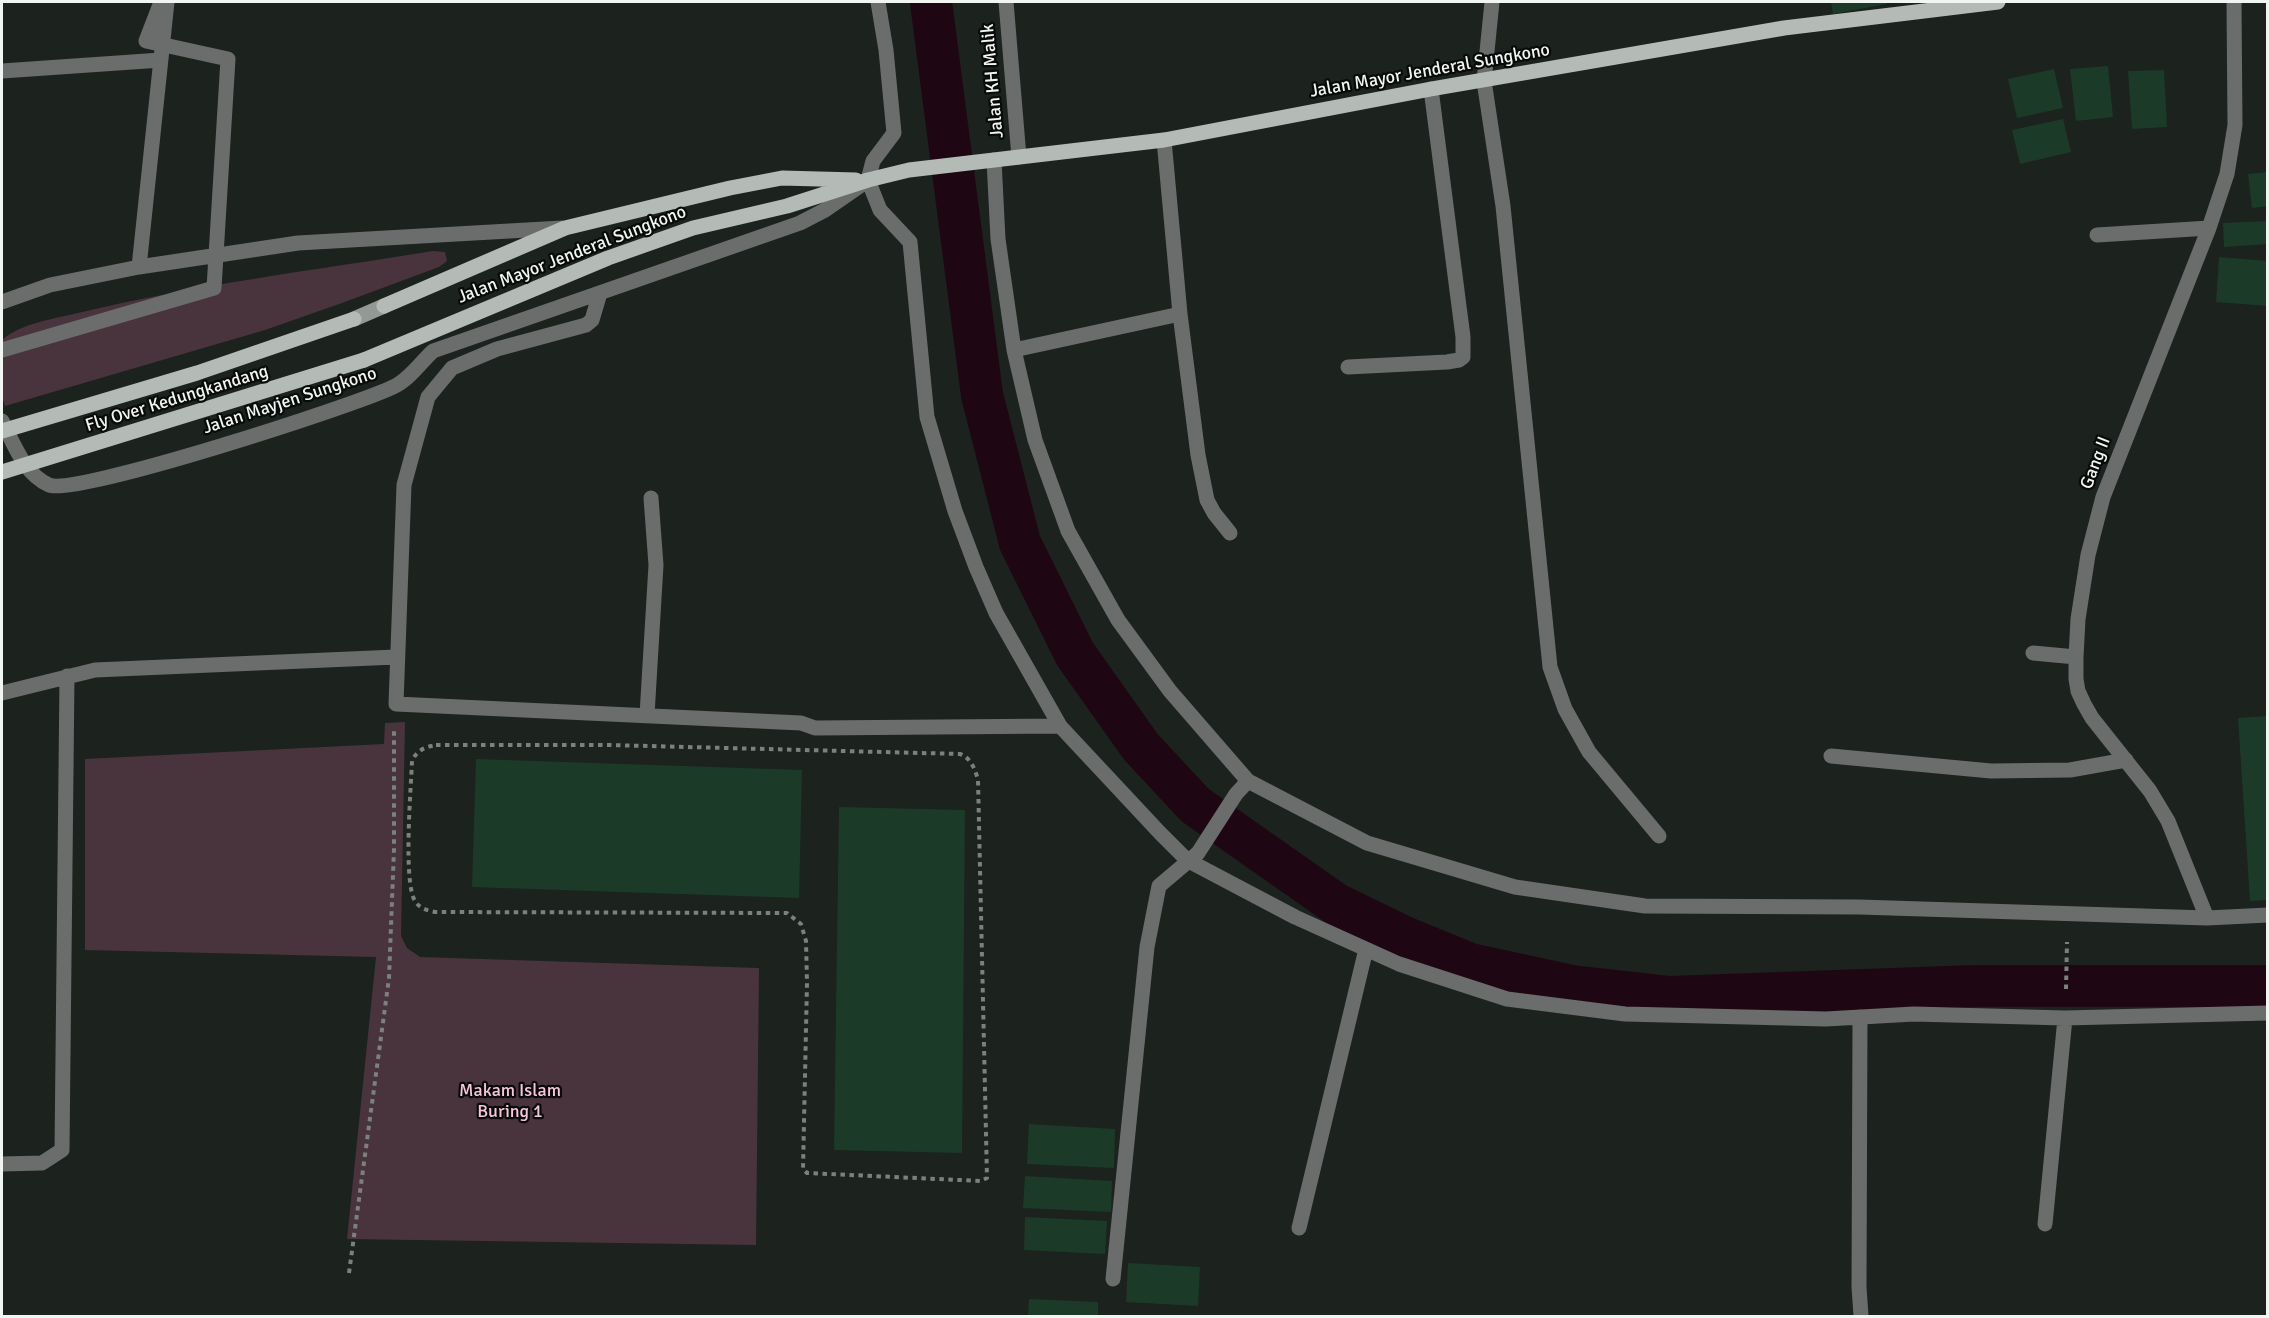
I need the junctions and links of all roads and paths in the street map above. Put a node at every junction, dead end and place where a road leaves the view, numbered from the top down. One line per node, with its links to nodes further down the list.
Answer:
1 (161, 2): 25 (street)
2 (167, 2): 9 (street)
3 (878, 2): 16 (street)
4 (1006, 2): 14 (street, Jalan KH Malik)
5 (1492, 2): 11 (street)
6 (1998, 2): 8 (main road, Jalan Mayor Jenderal Sungkono)
7 (2234, 2): 18 (street, Gang II)
8 (1965, 4): 11 (main road, Jalan Mayor Jenderal Sungkono)
9 (161, 60): 10 (street); 20 (street)
10 (2, 71)
11 (1484, 81): 12 (main road, Jalan Mayor Jenderal Sungkono); 45 (street)
12 (1431, 89): 13 (main road, Jalan Mayor Jenderal Sungkono); 28 (street)
13 (1164, 140): 14 (main road, Jalan Mayor Jenderal Sungkono); 23 (street)
14 (1020, 157): 15 (main road, Jalan Mayor Jenderal Sungkono)
15 (987, 162): 16 (main road, Jalan Mayor Jenderal Sungkono); 26 (street)
16 (868, 180): 17 (main road, Jalan Mayor Jenderal Sungkono); 21 (street, Jalan Mayjen Sungkono); 27 (main road, Jalan Mayor Jenderal Sungkono); 41 (street)
17 (565, 228): 20 (street); 24 (main road, Jalan Mayor Jenderal Sungkono)
18 (2209, 228): 19 (street); 36 (street, Gang II)
19 (2097, 235)
20 (139, 267): 22 (street)
21 (600, 293): 29 (street, Jalan Mayjen Sungkono); 35 (street)
22 (2, 302)
23 (1180, 314): 26 (street); 33 (street)
24 (354, 319): 30 (main road, Fly Over Kedungkandang, bridge)
25 (2, 350)
26 (1014, 350): 44 (street)
27 (364, 360): 31 (main road, Fly Over Kedungkandang, bridge)
28 (1348, 367)
29 (2, 421)
30 (2, 431)
31 (2, 472)
32 (651, 498): 40 (street)
33 (1230, 533)
34 (2033, 653): 36 (street)
35 (396, 657): 37 (street); 39 (street)
36 (2076, 657): 43 (street, Gang II)
37 (67, 676): 38 (street); 56 (street)
38 (2, 693)
39 (396, 704): 40 (street); 59 (path)
40 (647, 715): 41 (street)
41 (1060, 726): 46 (street)
42 (1831, 756): 43 (street)
43 (2126, 760): 48 (street, Gang II)
44 (1248, 781): 46 (street); 48 (street)
45 (1659, 836)
46 (1192, 856): 50 (street); 60 (street)
47 (2268, 915): 48 (street)
48 (2206, 918)
49 (2067, 939): 52 (path)
50 (1366, 949): 54 (street); 58 (street)
51 (807, 983): 51 (path)
52 (2066, 996)
53 (2268, 1013): 55 (street)
54 (1860, 1017): 55 (street); 61 (street)
55 (2065, 1018): 57 (street)
56 (2, 1164)
57 (2045, 1224)
58 (1299, 1228)
59 (349, 1273)
60 (1113, 1279)
61 (1861, 1317)

